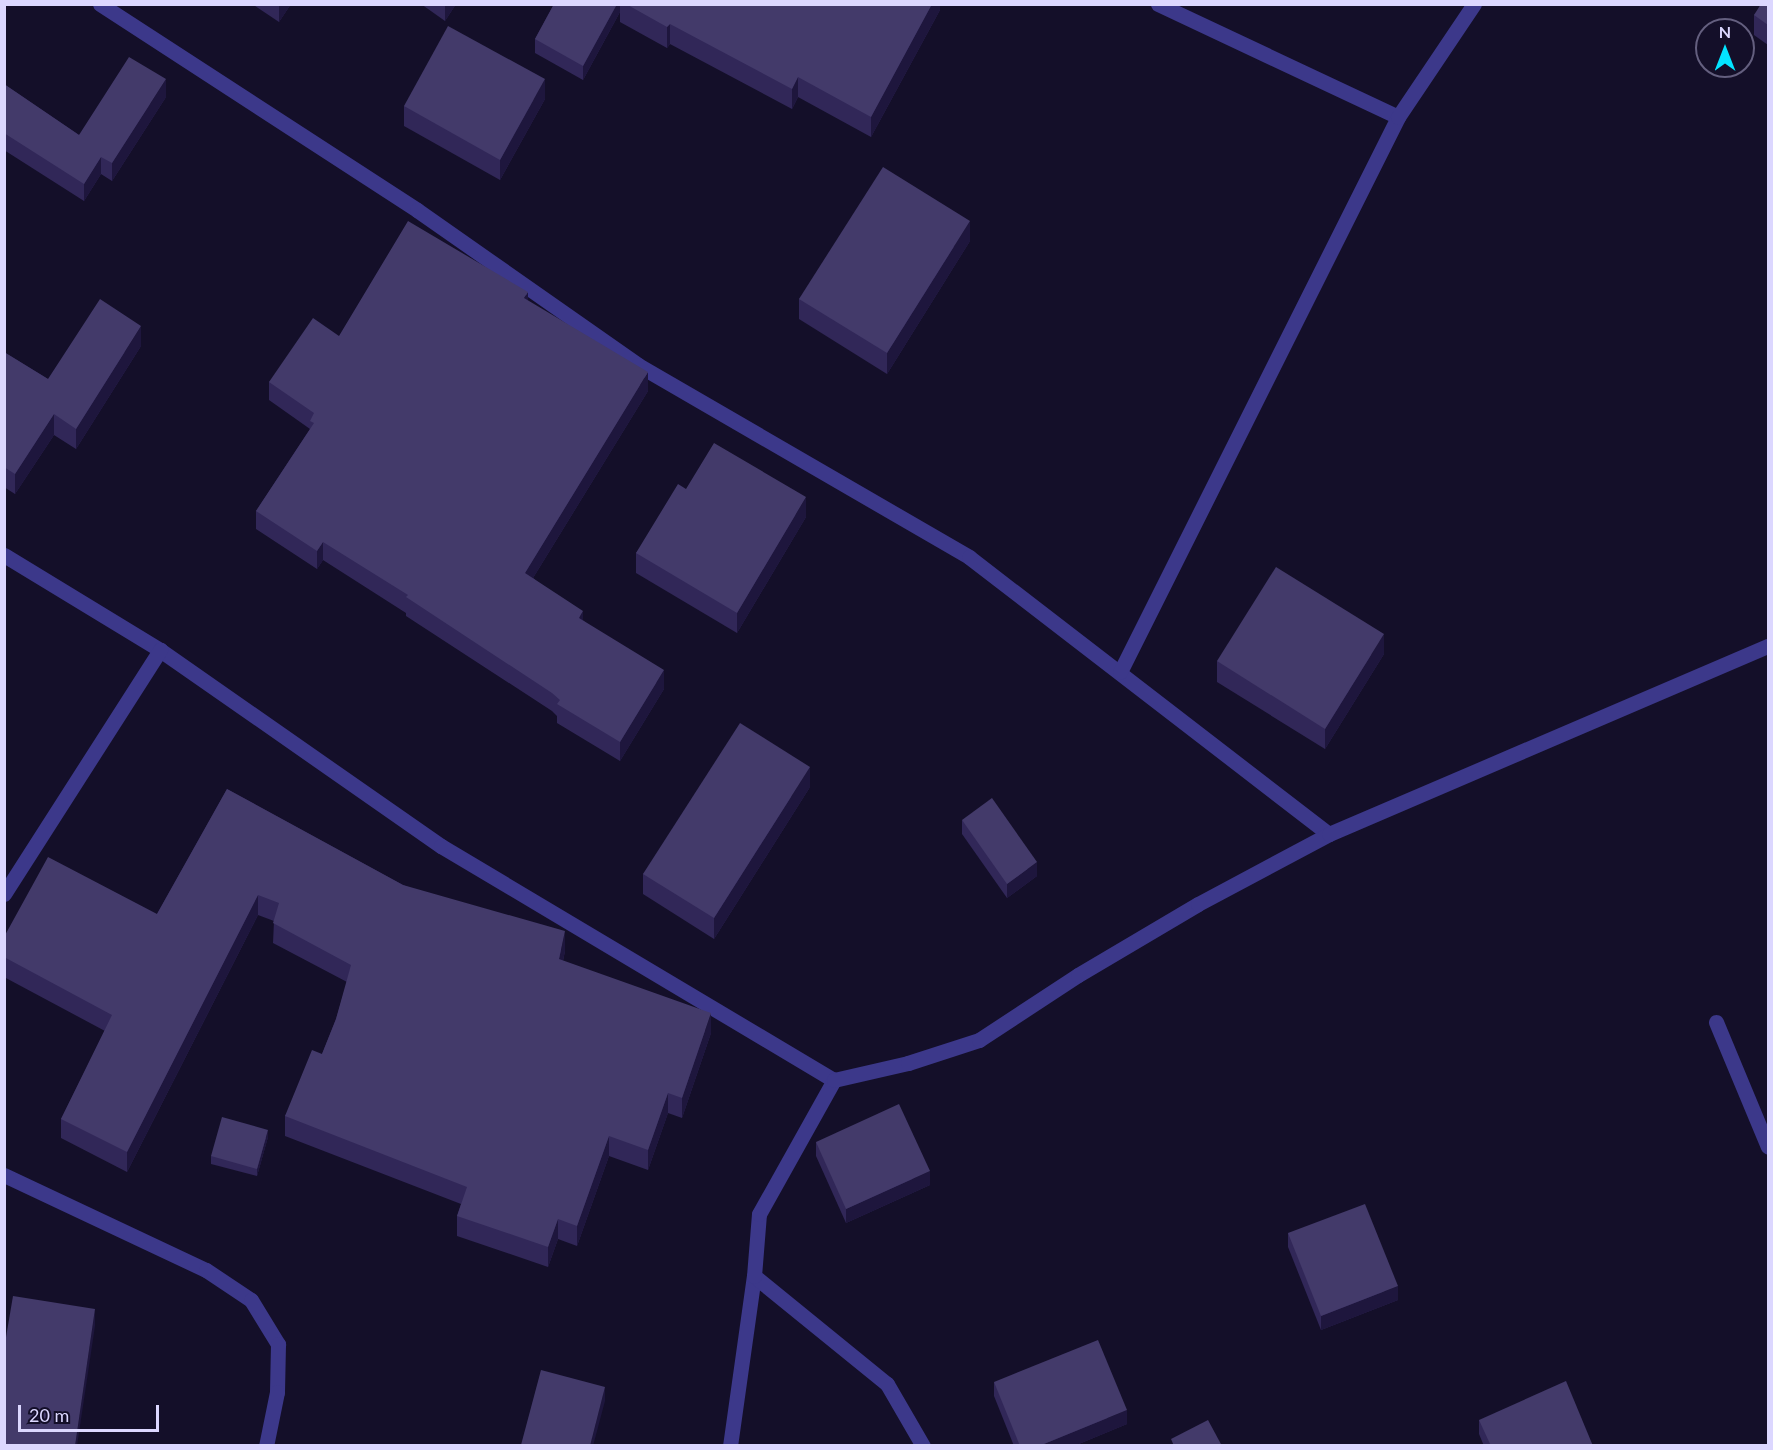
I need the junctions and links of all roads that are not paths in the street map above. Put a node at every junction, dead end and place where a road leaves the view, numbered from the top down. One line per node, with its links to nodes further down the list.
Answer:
1 (100, 4): 8 (street)
2 (1158, 4): 4 (street)
3 (1474, 4): 4 (street)
4 (1398, 117): 8 (street)
5 (4, 555): 7 (street)
6 (1768, 646): 9 (street)
7 (160, 650): 10 (street); 12 (street)
8 (1120, 672): 9 (street)
9 (1329, 834): 12 (street)
10 (4, 894)
11 (1716, 1022): 13 (street)
12 (834, 1080): 15 (street)
13 (1768, 1147)
14 (4, 1175): 16 (street)
15 (754, 1276): 17 (street); 18 (street)
16 (266, 1446)
17 (730, 1446)
18 (923, 1446)

